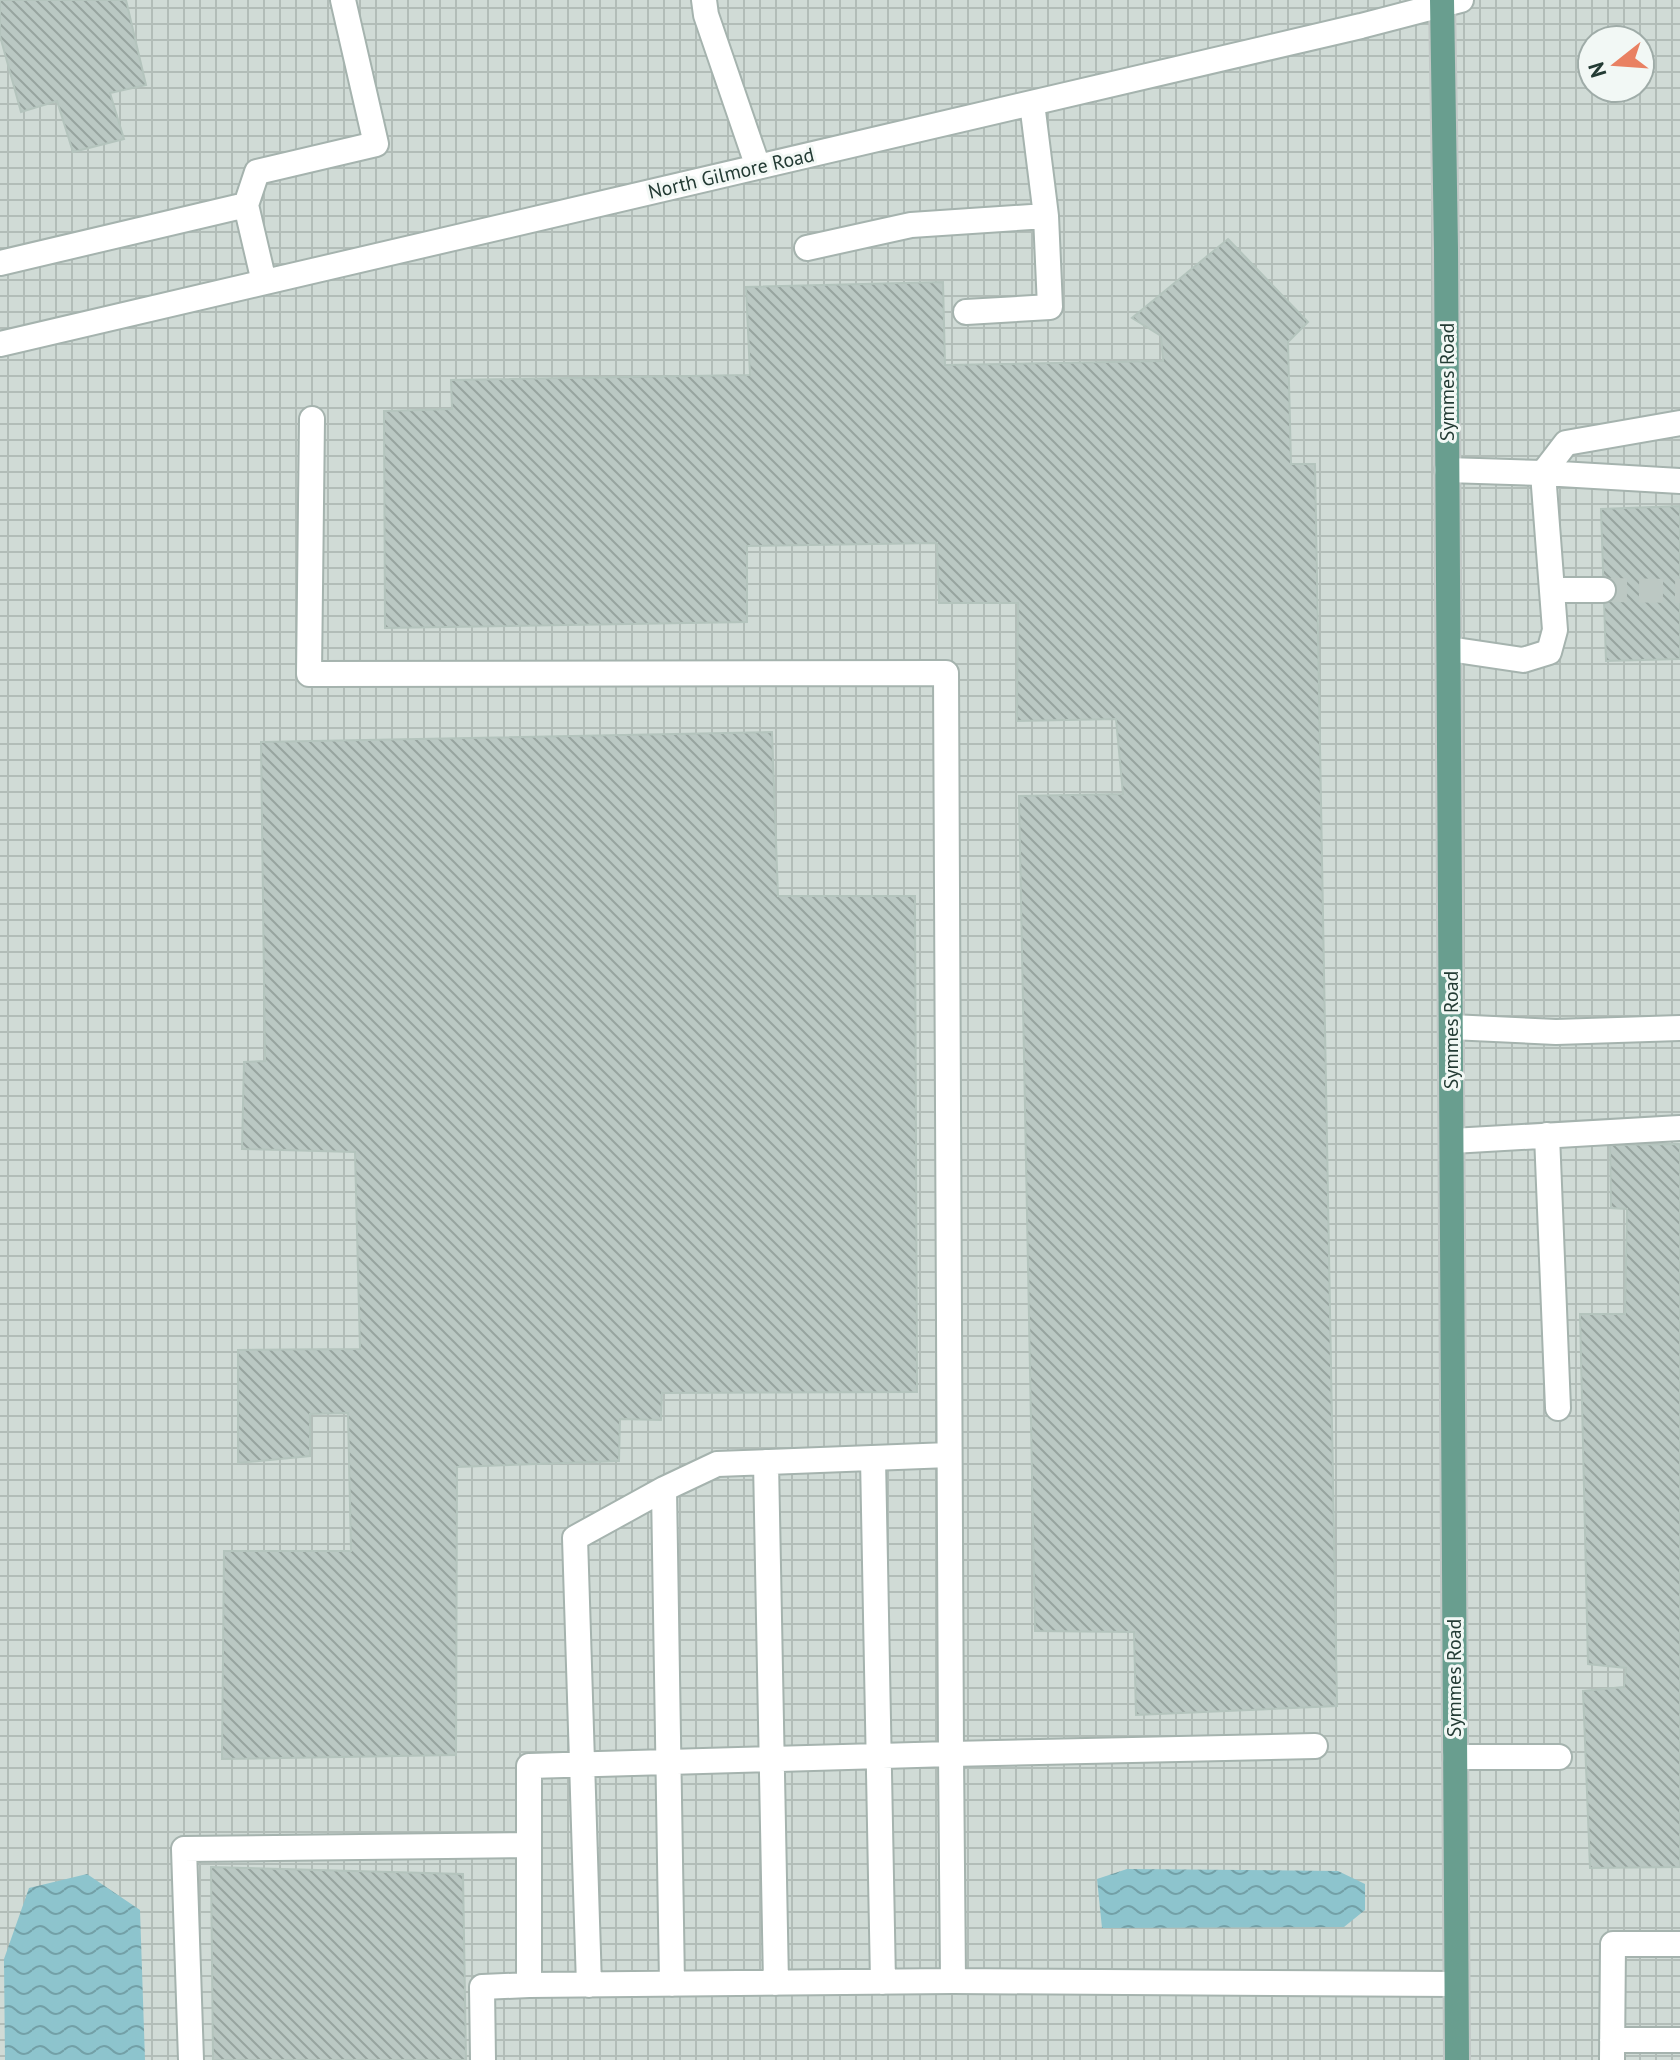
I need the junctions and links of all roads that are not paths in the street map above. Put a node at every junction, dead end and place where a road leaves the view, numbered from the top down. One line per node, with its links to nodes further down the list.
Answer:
1 (343, 0): 6 (street)
2 (704, 0): 5 (street)
3 (1449, 1): 4 (street, North Gilmore Road); 15 (main road, Symmes Road)
4 (1032, 103): 5 (street, North Gilmore Road); 7 (street)
5 (758, 167): 10 (street, North Gilmore Road)
6 (246, 205): 9 (street); 10 (street)
7 (1046, 216): 8 (street); 11 (street)
8 (807, 248)
9 (0, 263)
10 (264, 282): 12 (street, North Gilmore Road)
11 (966, 312)
12 (0, 344)
13 (312, 419): 27 (street)
14 (1680, 423): 16 (street)
15 (1447, 470): 16 (street); 20 (main road, Symmes Road)
16 (1543, 473): 17 (street); 18 (street)
17 (1680, 481)
18 (1552, 590): 19 (street); 20 (street)
19 (1603, 590)
20 (1449, 649): 21 (main road, Symmes Road)
21 (1451, 1027): 22 (street); 25 (main road, Symmes Road)
22 (1680, 1028)
23 (1680, 1128): 24 (street)
24 (1547, 1135): 25 (street); 26 (street)
25 (1452, 1141): 34 (main road, Symmes Road)
26 (1558, 1408)
27 (949, 1455): 28 (street); 32 (street)
28 (873, 1458): 29 (street); 33 (street)
29 (766, 1462): 30 (street); 36 (street)
30 (664, 1489): 37 (street); 38 (street)
31 (1315, 1746): 32 (street)
32 (951, 1754): 33 (street); 41 (street)
33 (881, 1756): 36 (street); 42 (street)
34 (1455, 1757): 35 (street); 45 (main road, Symmes Road)
35 (1559, 1757)
36 (772, 1759): 37 (street); 43 (street)
37 (667, 1762): 38 (street); 44 (street)
38 (584, 1764): 39 (street); 47 (street)
39 (529, 1845): 46 (street); 50 (street)
40 (1680, 1944): 49 (street)
41 (953, 1981): 42 (street); 45 (street)
42 (883, 1982): 43 (street)
43 (776, 1983): 44 (street)
44 (672, 1984): 47 (street)
45 (1456, 1984): 52 (main road, Symmes Road)
46 (529, 1985): 47 (street); 51 (street)
47 (589, 1985)
48 (1680, 2040): 49 (street)
49 (1612, 2050)
50 (191, 2060)
51 (483, 2060)
52 (1457, 2060)

